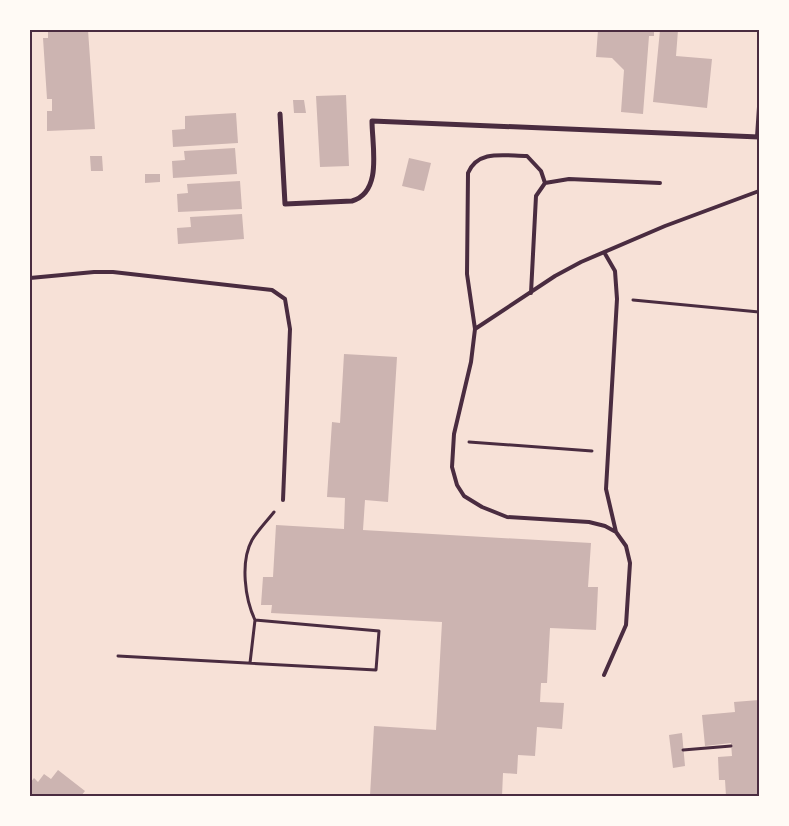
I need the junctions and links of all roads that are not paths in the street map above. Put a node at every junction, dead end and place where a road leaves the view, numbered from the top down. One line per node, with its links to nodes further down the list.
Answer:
1 (759, 107): 3 (lane)
2 (280, 114): 3 (street)
3 (758, 137)
4 (660, 182): 5 (lane)
5 (545, 183): 9 (lane); 10 (lane)
6 (759, 191): 7 (lane)
7 (604, 252): 9 (lane); 12 (lane)
8 (30, 278): 11 (lane)
9 (531, 293): 10 (lane)
10 (475, 329): 12 (lane)
11 (283, 500)
12 (616, 532): 13 (lane)
13 (604, 675)

